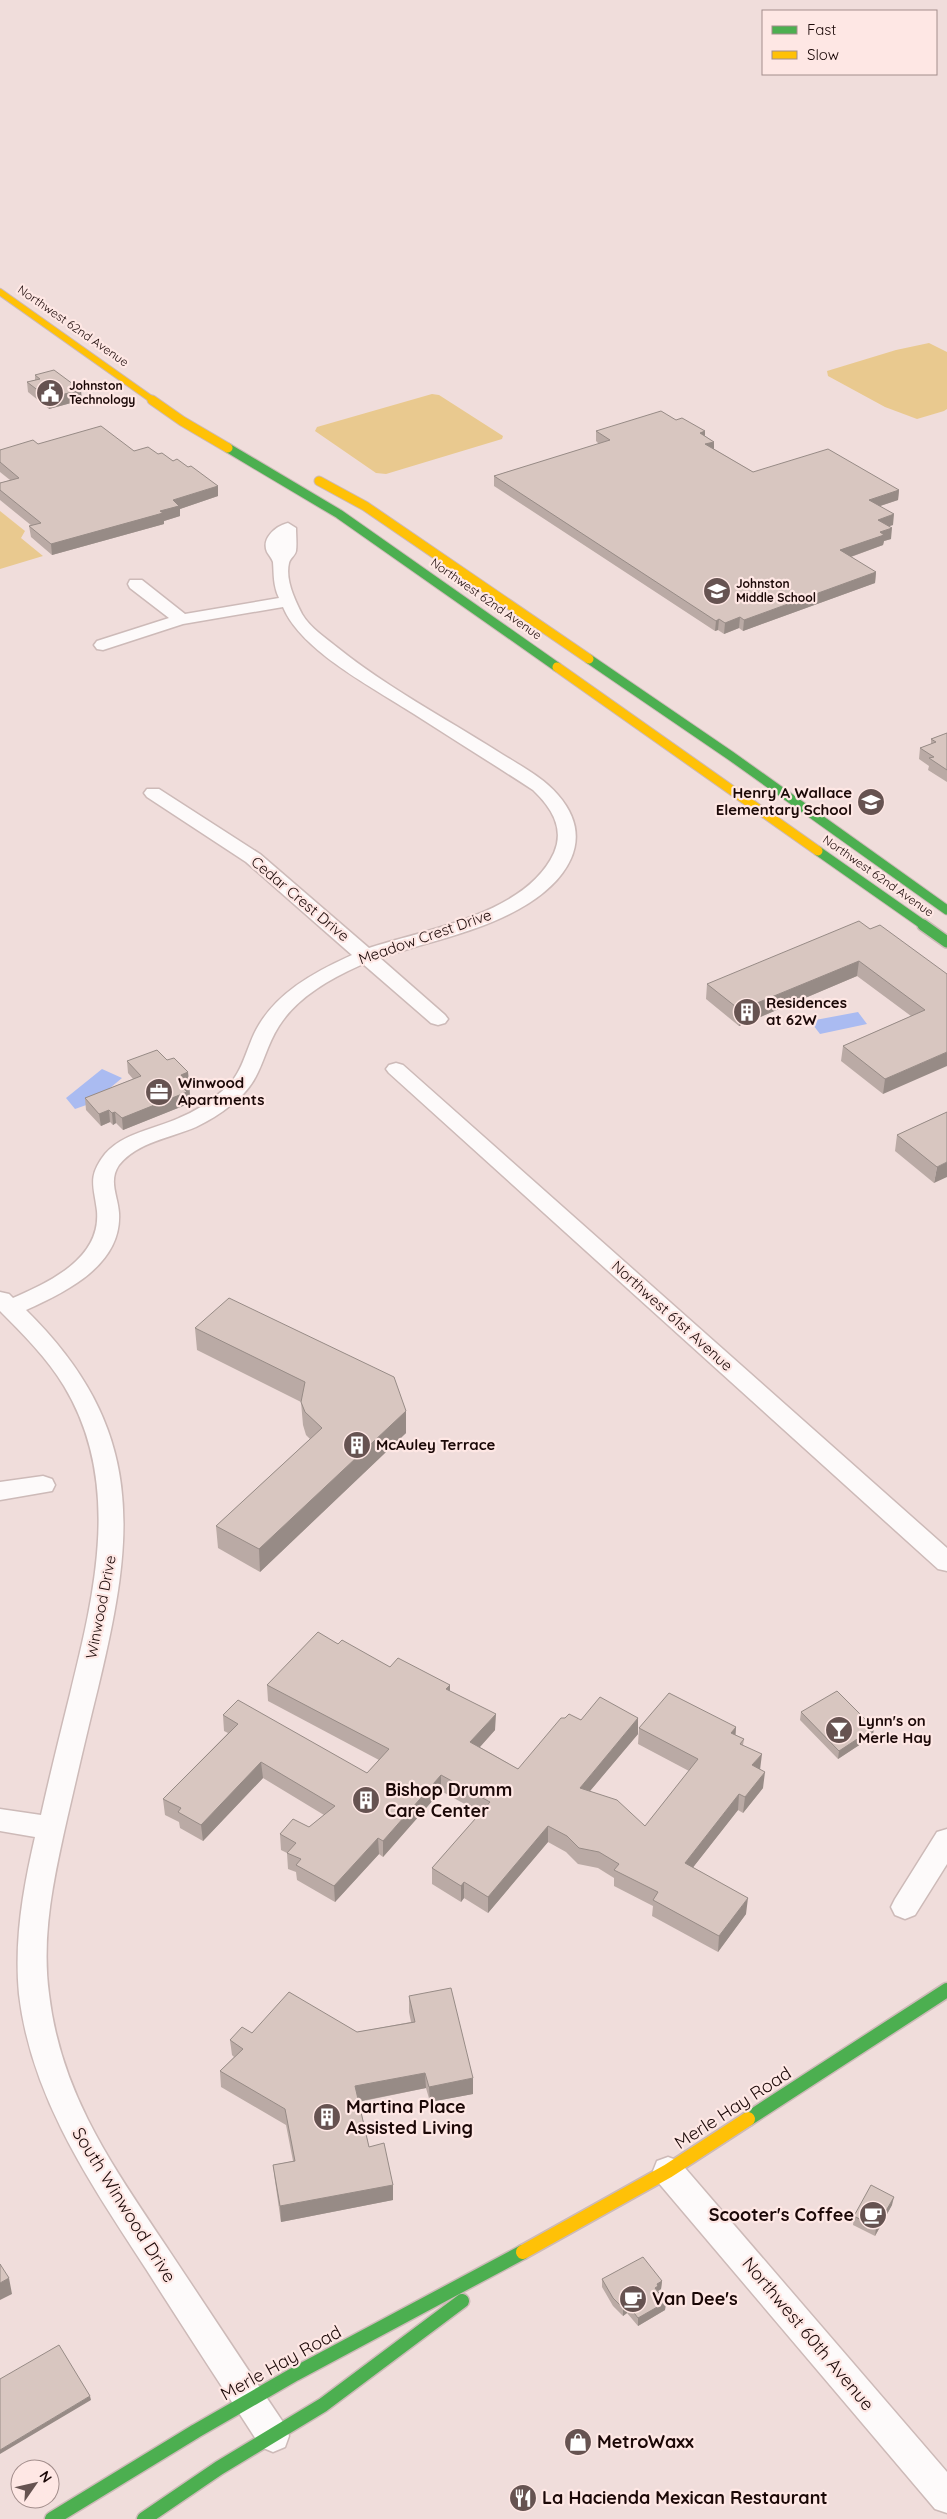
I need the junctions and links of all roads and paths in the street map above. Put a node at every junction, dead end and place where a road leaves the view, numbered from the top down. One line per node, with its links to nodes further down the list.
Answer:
1 (0, 292): 10 (street, Northwest 62nd Avenue)
2 (306, 473): 9 (street, Northwest 62nd Avenue)
3 (281, 560): 5 (street, Meadow Crest Drive)
4 (136, 584): 6 (street)
5 (288, 601): 6 (street); 11 (street, Meadow Crest Drive)
6 (181, 619): 7 (street)
7 (103, 645)
8 (153, 793): 11 (street, Cedar Crest Drive)
9 (947, 910)
10 (947, 942)
11 (366, 956): 12 (street, Cedar Crest Drive); 14 (street, Meadow Crest Drive)
12 (438, 1019)
13 (396, 1069): 17 (street, Northwest 61st Avenue)
14 (5, 1303): 18 (street, Winwood Drive)
15 (43, 1484): 16 (street)
16 (0, 1491)
17 (947, 1562)
18 (78, 1716): 20 (street, South Winwood Drive)
19 (0, 1820): 20 (street)
20 (51, 1828): 26 (street, South Winwood Drive)
21 (947, 1840): 22 (street)
22 (905, 1907)
23 (947, 1990): 24 (street, Merle Hay Road)
24 (668, 2171): 25 (street, Merle Hay Road); 28 (street, Northwest 60th Avenue)
25 (533, 2247): 26 (street, Merle Hay Road); 27 (street, Merle Hay Road)
26 (250, 2400): 27 (street, South Winwood Drive); 29 (street, Merle Hay Road)
27 (273, 2436): 30 (street, Merle Hay Road)
28 (947, 2497)
29 (52, 2519)
30 (144, 2519)

